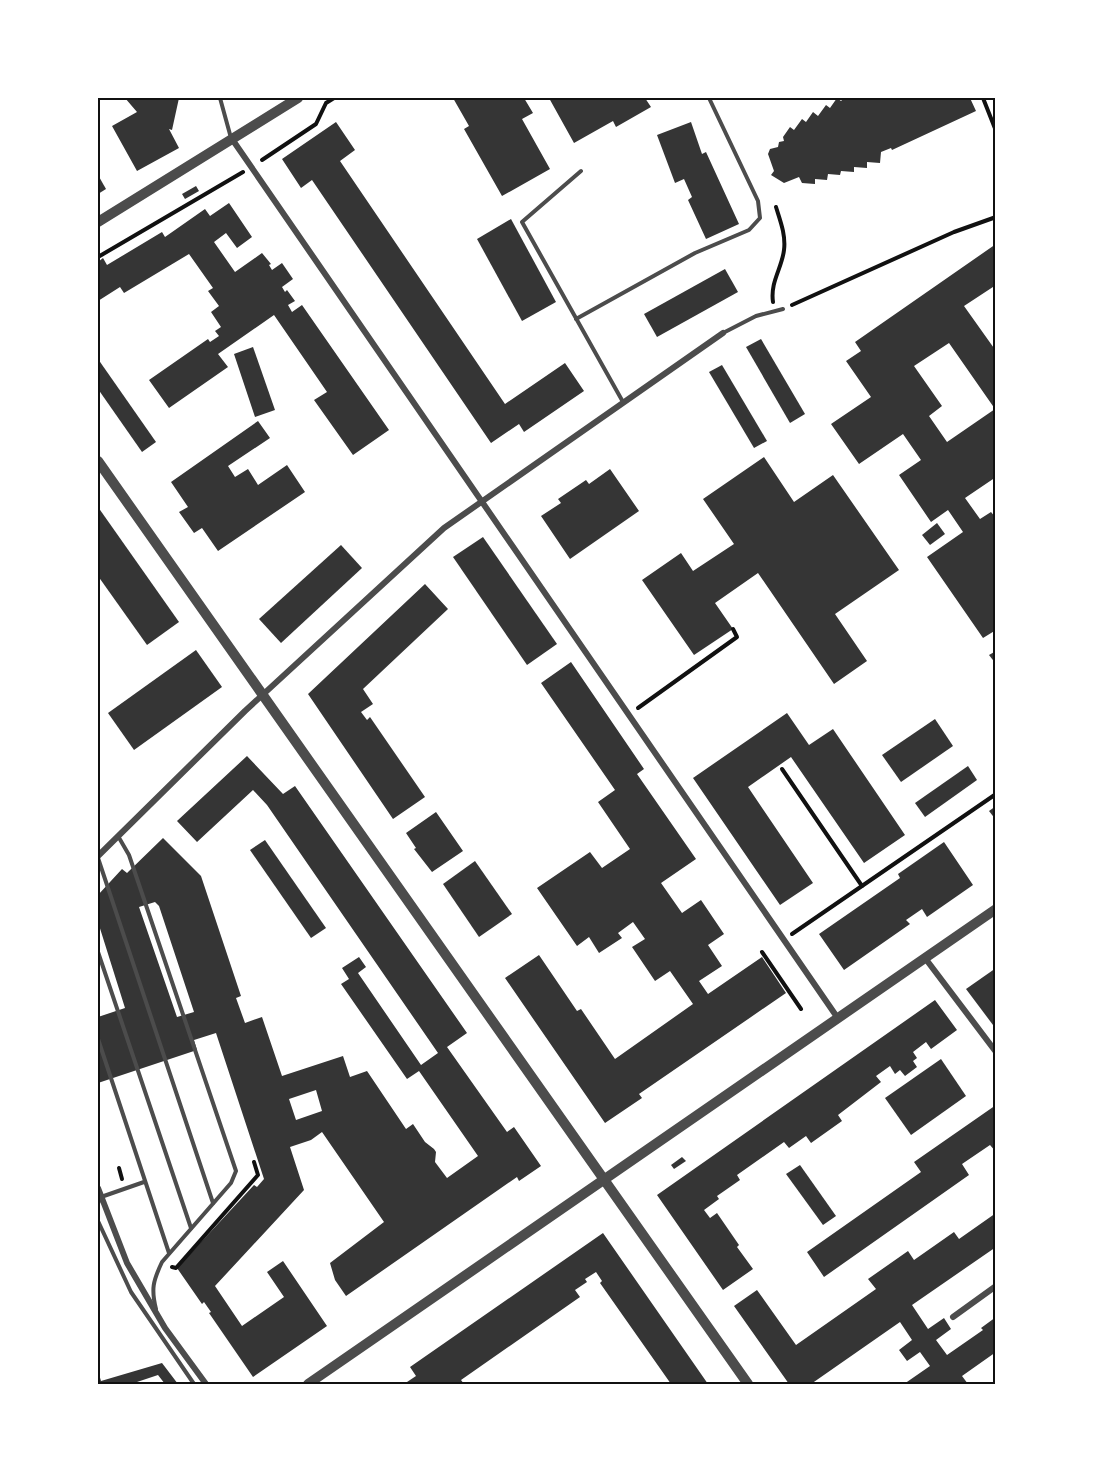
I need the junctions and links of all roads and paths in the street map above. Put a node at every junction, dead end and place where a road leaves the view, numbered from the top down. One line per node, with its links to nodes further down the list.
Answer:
1 (220, 98): 7 (lane)
2 (298, 98): 7 (street)
3 (334, 98): 8 (path)
4 (709, 98): 16 (lane)
5 (983, 98): 6 (path)
6 (996, 131)
7 (232, 139): 8 (street); 12 (street)
8 (250, 168): 13 (path); 20 (street)
9 (581, 171): 16 (lane)
10 (777, 207): 15 (path)
11 (996, 217): 14 (path)
12 (98, 222)
13 (98, 257)
14 (783, 309): 15 (lane)
15 (775, 311): 17 (lane)
16 (576, 319): 18 (lane)
17 (723, 333): 18 (street)
18 (623, 402): 20 (street)
19 (98, 461): 22 (street)
20 (481, 501): 22 (street); 23 (street)
21 (733, 628): 23 (path)
22 (263, 695): 26 (street); 39 (street)
23 (628, 715): 30 (street)
24 (782, 769): 28 (path)
25 (996, 794): 28 (path)
26 (118, 836): 27 (street); 44 (lane)
27 (98, 857): 44 (lane)
28 (862, 886): 30 (path)
29 (996, 909): 33 (street)
30 (784, 940): 35 (street)
31 (98, 952): 46 (lane)
32 (762, 952): 34 (path)
33 (925, 957): 35 (street); 37 (street)
34 (801, 1009)
35 (837, 1017): 39 (street)
36 (98, 1039): 40 (lane)
37 (996, 1052)
38 (254, 1162): 42 (path)
39 (604, 1180): 53 (street); 54 (street)
40 (144, 1182): 43 (lane); 47 (lane)
41 (98, 1188): 43 (street)
42 (244, 1191)
43 (99, 1200): 49 (street)
44 (213, 1203): 46 (lane)
45 (98, 1223): 51 (lane)
46 (191, 1228): 47 (lane)
47 (169, 1254): 49 (lane)
48 (996, 1286): 50 (street)
49 (157, 1315): 52 (street)
50 (953, 1317)
51 (194, 1384)
52 (206, 1384)
53 (308, 1384)
54 (748, 1384)

